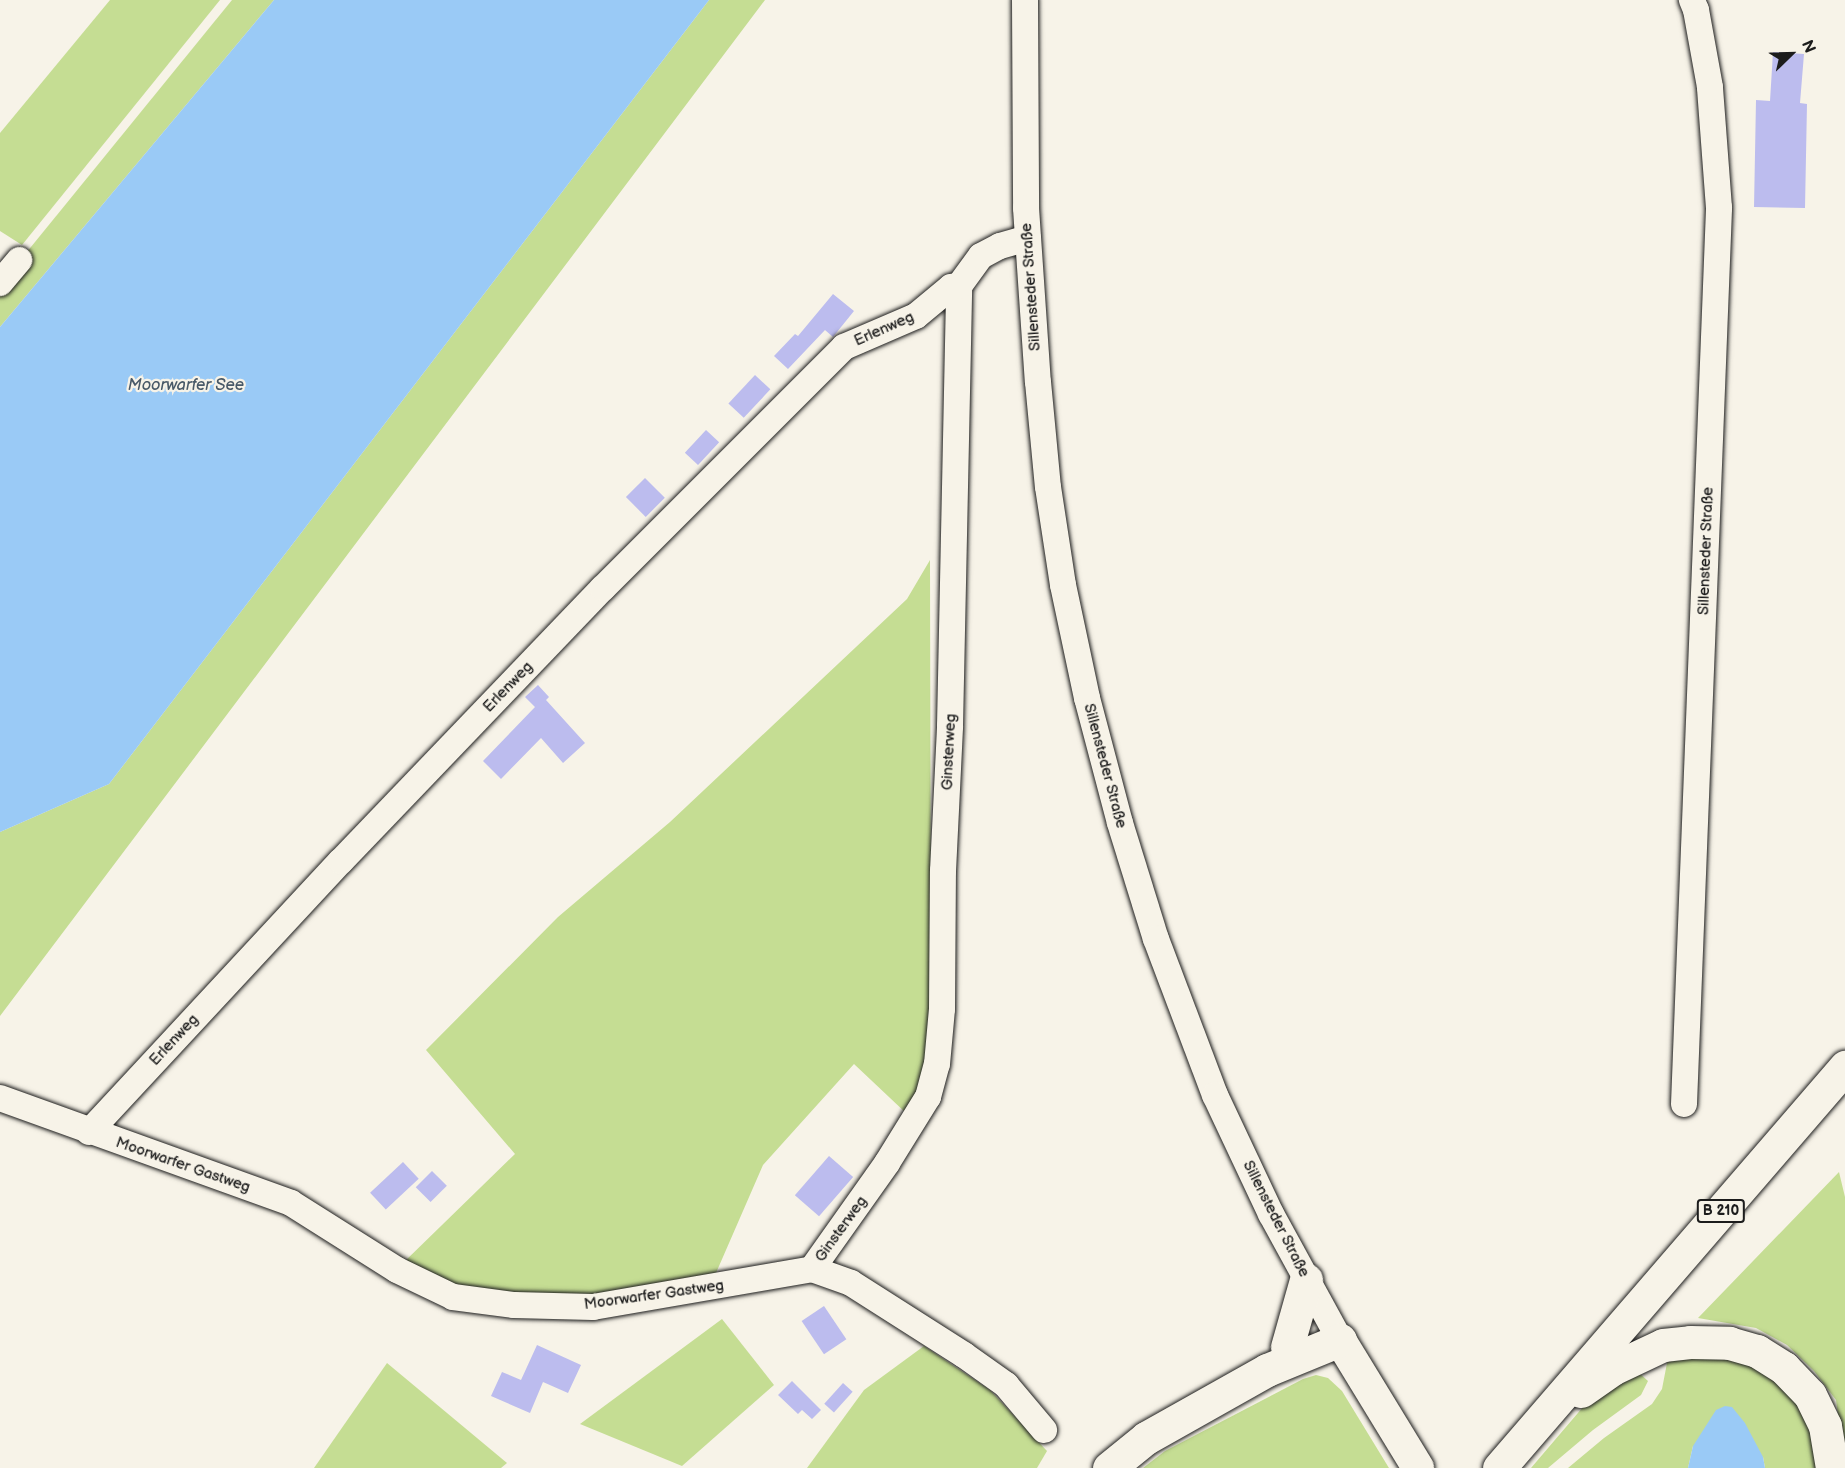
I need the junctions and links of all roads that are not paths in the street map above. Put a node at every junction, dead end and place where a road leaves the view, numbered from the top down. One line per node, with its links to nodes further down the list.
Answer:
1 (1025, 0): 3 (street, Sillensteder Straße)
2 (1692, 0): 9 (street, Sillensteder Straße)
3 (1028, 238): 6 (street); 12 (street, Sillensteder Straße)
4 (19, 260): 5 (street)
5 (0, 283)
6 (959, 286): 10 (street, Erlenweg); 11 (street, Ginsterweg)
7 (1845, 1067): 15 (highway, B 210)
8 (0, 1098): 10 (street, Moorwarfer Gastweg)
9 (1684, 1104)
10 (89, 1132): 11 (street, Moorwarfer Gastweg)
11 (812, 1269): 16 (street, Moorwarfer Gastweg)
12 (1306, 1280): 13 (street, Sillensteder Straße); 14 (highway)
13 (1335, 1331): 14 (highway); 17 (main road, Sillensteder Straße)
14 (1277, 1359): 18 (highway)
15 (1549, 1410): 19 (highway, B 210); 20 (highway)
16 (1044, 1431)
17 (1416, 1465)
18 (1108, 1468)
19 (1499, 1468)
20 (1832, 1468)

